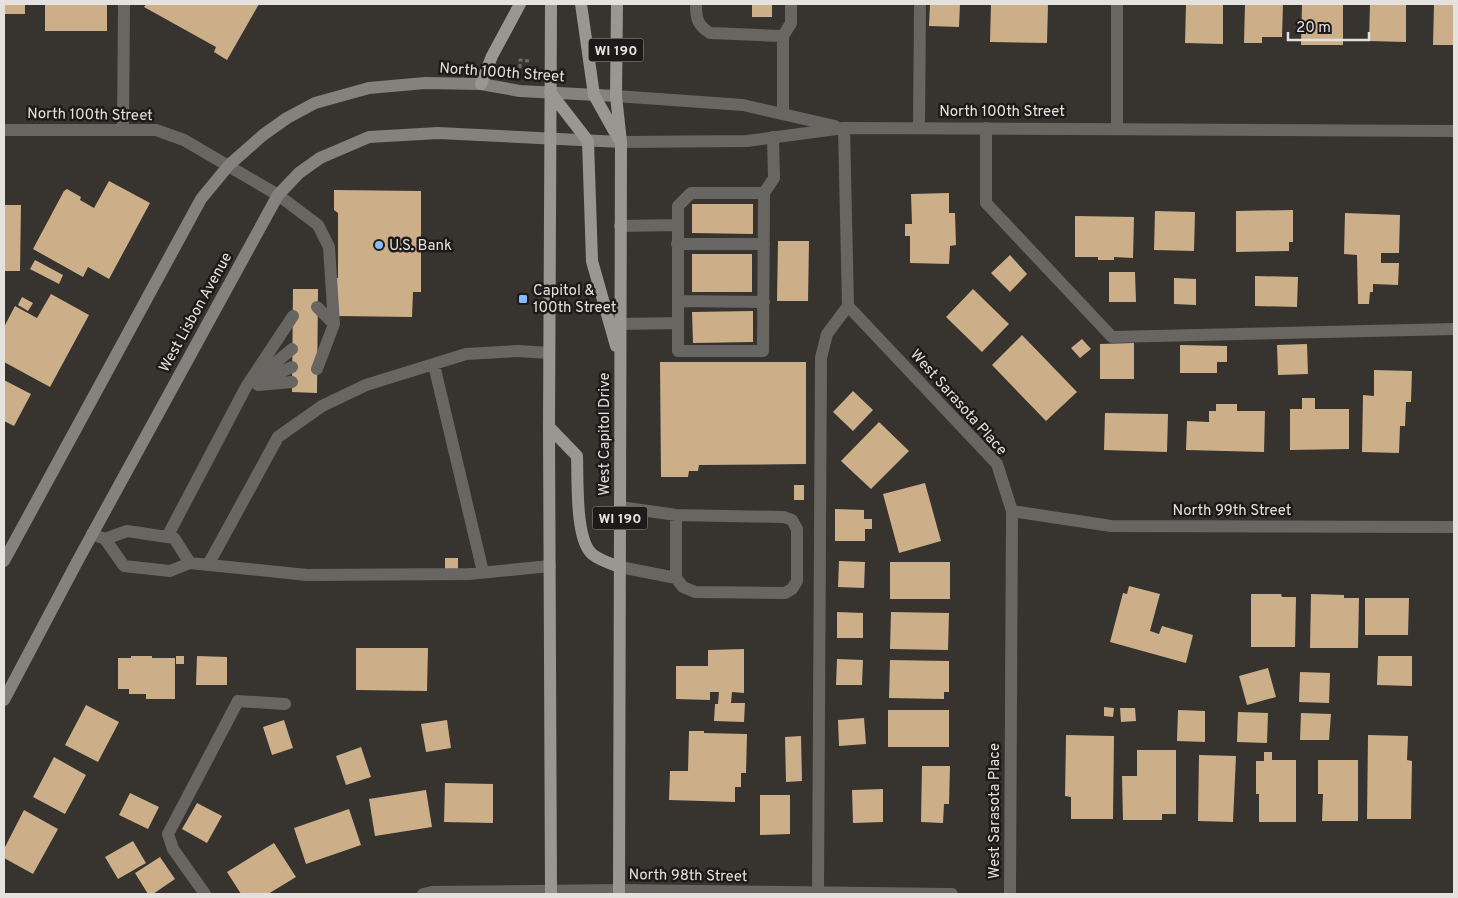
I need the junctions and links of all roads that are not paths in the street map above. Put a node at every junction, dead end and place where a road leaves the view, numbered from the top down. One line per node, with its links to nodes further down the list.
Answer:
1 (124, 4): 21 (street)
2 (520, 4): 11 (main road)
3 (551, 4): 12 (main road)
4 (581, 4): 13 (main road)
5 (617, 4): 14 (main road, West Capitol Drive / WI 190)
6 (696, 4): 10 (street)
7 (791, 4): 10 (street)
8 (920, 4): 16 (street)
9 (1117, 4): 19 (street)
10 (782, 36): 15 (street)
11 (481, 84): 12 (main road, North 100th Street); 27 (main road, North 100th Street)
12 (550, 92): 13 (main road, North 100th Street); 24 (main road); 25 (main road)
13 (594, 95): 14 (main road, North 100th Street); 26 (main road)
14 (616, 96): 15 (street); 26 (main road, West Capitol Drive / WI 190)
15 (784, 114): 17 (street)
16 (919, 127): 17 (street, North 100th Street); 18 (street, North 100th Street)
17 (844, 128): 23 (street, North 100th Street); 36 (street)
18 (986, 128): 19 (street, North 100th Street); 43 (street)
19 (1117, 128): 22 (street, North 100th Street)
20 (4, 130): 21 (street, North 100th Street)
21 (123, 130): 27 (street, North 100th Street)
22 (1454, 131)
23 (773, 137): 26 (street, North 100th Street); 28 (street)
24 (550, 138): 25 (main road, North 100th Street); 29 (main road, West Lisbon Avenue); 47 (main road)
25 (588, 141): 26 (main road, North 100th Street); 49 (main road)
26 (621, 142): 31 (main road, West Capitol Drive / WI 190)
27 (228, 165): 29 (street, North 100th Street); 63 (main road)
28 (764, 193): 30 (street); 33 (street)
29 (278, 195): 41 (street, North 100th Street); 60 (main road, West Lisbon Avenue)
30 (678, 225): 31 (street); 32 (street)
31 (620, 226): 42 (main road, West Capitol Drive / WI 190)
32 (677, 244): 33 (street); 34 (street)
33 (764, 244): 35 (street)
34 (678, 301): 35 (street); 40 (street)
35 (764, 302): 40 (street)
36 (848, 306): 57 (street, West Sarasota Place); 74 (street)
37 (317, 307): 41 (street)
38 (293, 316): 54 (street)
39 (318, 322): 41 (street)
40 (678, 323): 42 (street)
41 (334, 324): 45 (street); 48 (street); 52 (street)
42 (620, 324): 49 (main road, West Capitol Drive / WI 190)
43 (1454, 329)
44 (293, 333): 54 (street)
45 (318, 339)
46 (292, 350): 54 (street)
47 (549, 353): 50 (street); 55 (main road)
48 (317, 355)
49 (620, 363): 56 (main road, West Capitol Drive / WI 190)
50 (434, 365): 65 (street); 68 (street)
51 (292, 367): 54 (street)
52 (317, 369)
53 (292, 382): 54 (street)
54 (246, 387): 61 (street)
55 (549, 427): 66 (main road); 67 (main road)
56 (620, 507): 58 (street); 67 (main road, West Capitol Drive / WI 190)
57 (1012, 511): 59 (street, North 99th Street); 78 (street, West Sarasota Place)
58 (676, 515): 69 (street); 69 (street)
59 (1454, 527)
60 (92, 534): 62 (street); 70 (main road, West Lisbon Avenue)
61 (167, 537): 62 (street); 64 (street)
62 (105, 538): 64 (street)
63 (4, 561)
64 (190, 563): 65 (street)
65 (208, 565): 68 (street)
66 (550, 566): 68 (street); 72 (main road)
67 (620, 568): 69 (street); 73 (main road, West Capitol Drive / WI 190)
68 (483, 572)
69 (676, 578)
70 (4, 700)
71 (285, 704): 75 (street)
72 (551, 892): 73 (street, North 98th Street); 76 (street, North 98th Street)
73 (619, 892): 74 (street, North 98th Street)
74 (820, 893): 77 (street, North 98th Street)
75 (206, 894)
76 (423, 894)
77 (952, 894)
78 (1010, 894)

